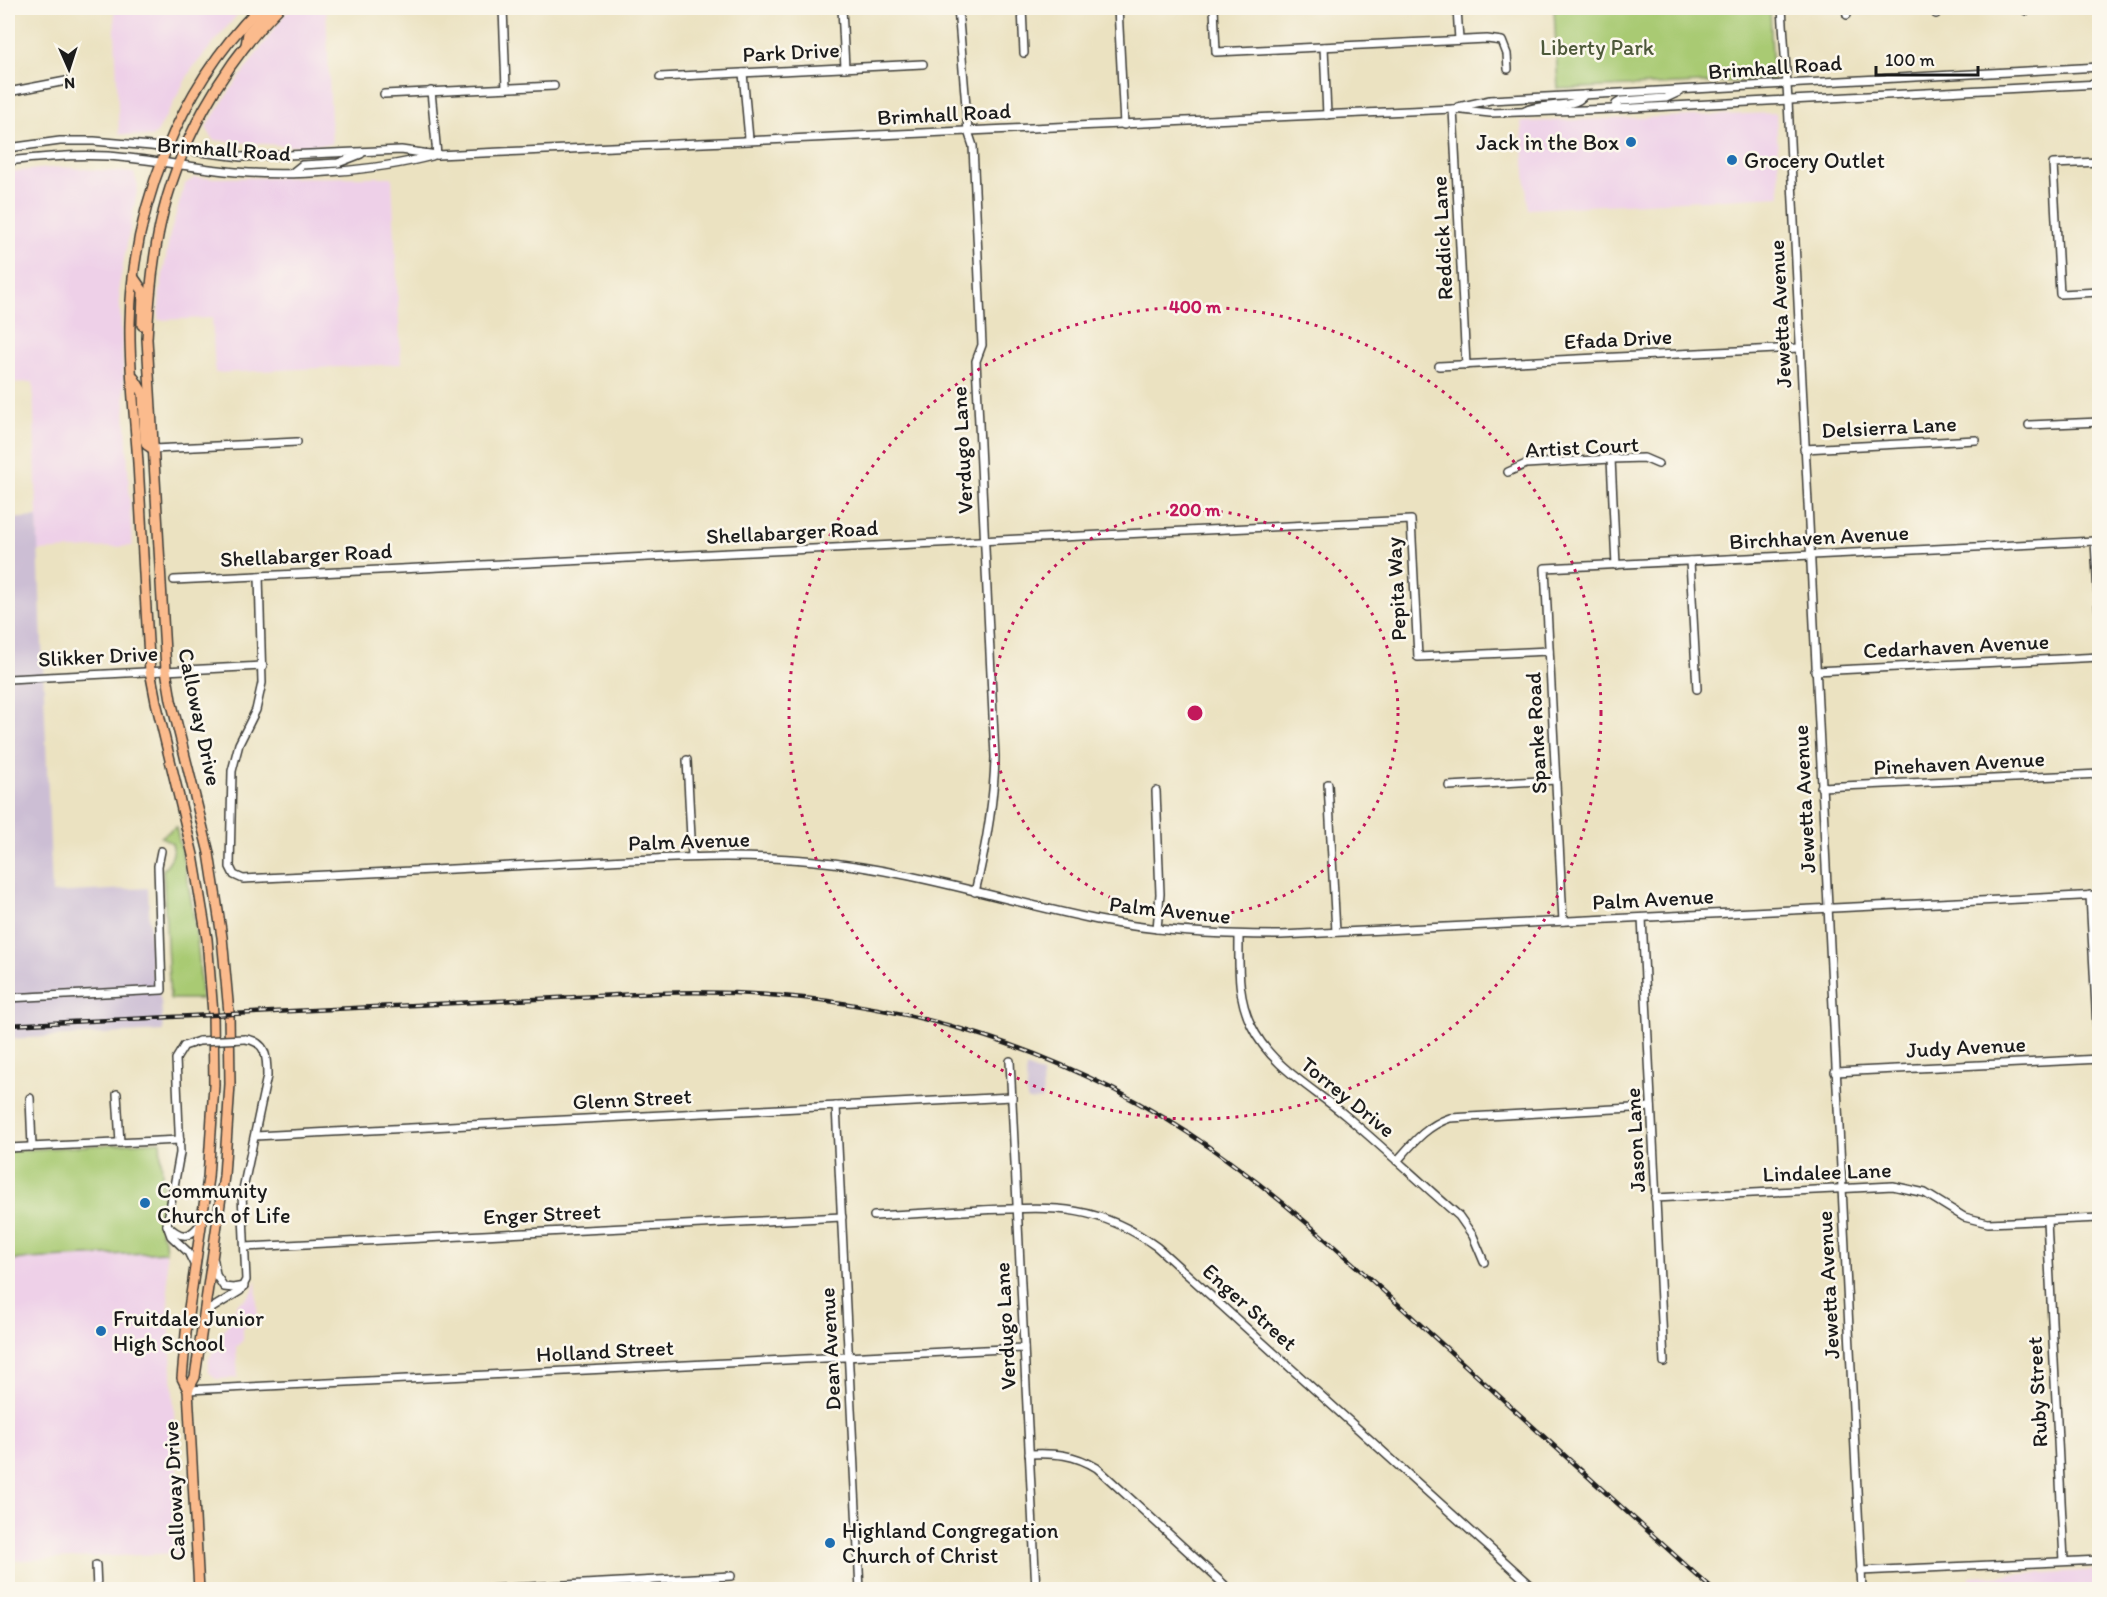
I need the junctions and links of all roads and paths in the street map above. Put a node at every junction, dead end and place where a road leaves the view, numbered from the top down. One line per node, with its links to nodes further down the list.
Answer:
1 (259, 8): 41 (main road, Calloway Drive)
2 (269, 8): 13 (main road)
3 (279, 8): 13 (main road, Calloway Drive)
4 (503, 8): 26 (street)
5 (842, 8): 18 (street)
6 (958, 8): 38 (street, Verdugo Lane)
7 (1022, 8): 15 (street)
8 (1118, 8): 37 (street)
9 (1214, 8): 14 (street)
10 (1457, 8): 12 (street)
11 (1782, 8): 23 (street, Jewetta Avenue)
12 (1459, 40): 14 (street); 19 (street)
13 (246, 45): 42 (main road, Calloway Drive)
14 (1324, 47): 36 (street)
15 (1024, 53)
16 (923, 64): 18 (street, Park Drive)
17 (2100, 67): 23 (street, Brimhall Road)
18 (844, 68): 20 (street, Park Drive)
19 (1508, 69)
20 (742, 73): 21 (street, Park Drive); 39 (street)
21 (660, 77)
22 (66, 81): 28 (street)
23 (1786, 83): 27 (street, Brimhall Road); 32 (street, Jewetta Avenue)
24 (2100, 84): 32 (street, Brimhall Road)
25 (554, 86): 26 (street)
26 (506, 88): 29 (street)
27 (1681, 91): 31 (street, Brimhall Road); 34 (street)
28 (8, 92)
29 (431, 92): 30 (street); 44 (street)
30 (384, 94)
31 (1584, 95): 33 (street, Brimhall Road); 35 (street)
32 (1788, 101): 34 (street, Brimhall Road); 52 (street, Jewetta Avenue)
33 (1453, 109): 35 (street, Brimhall Road); 36 (street, Brimhall Road); 54 (street, Reddick Lane)
34 (1614, 109): 35 (street, Brimhall Road)
35 (1522, 112)
36 (1327, 115): 37 (street, Brimhall Road)
37 (1124, 124): 38 (street, Brimhall Road)
38 (968, 131): 39 (street, Brimhall Road); 67 (street, Verdugo Lane)
39 (749, 139): 44 (street, Brimhall Road)
40 (8, 148): 41 (street, Brimhall Road)
41 (167, 148): 42 (street, Brimhall Road); 47 (main road, Calloway Drive)
42 (185, 150): 43 (street, Brimhall Road); 48 (main road, Calloway Drive)
43 (366, 152): 44 (street, Brimhall Road); 49 (street)
44 (437, 155): 49 (street, Brimhall Road)
45 (8, 161): 47 (street, Brimhall Road)
46 (2100, 162): 51 (street)
47 (160, 163): 48 (street, Brimhall Road); 50 (main road, Calloway Drive)
48 (177, 165): 49 (street, Brimhall Road); 53 (main road, Calloway Drive)
49 (292, 173)
50 (134, 278): 53 (main road); 56 (main road, Calloway Drive)
51 (2100, 292)
52 (1799, 348): 54 (street, Efada Drive); 62 (street, Jewetta Avenue)
53 (148, 349): 61 (main road, Calloway Drive)
54 (1466, 365): 55 (street, Efada Drive)
55 (1439, 366)
56 (132, 376): 61 (main road); 79 (main road, Calloway Drive)
57 (2100, 422): 58 (street)
58 (2029, 425)
59 (1976, 440): 62 (street, Delsierra Lane)
60 (297, 442): 61 (street)
61 (153, 449): 78 (main road, Calloway Drive)
62 (1804, 449): 68 (street, Jewetta Avenue)
63 (1611, 459): 64 (street, Artist Court); 65 (street, Artist Court); 70 (street)
64 (1658, 464)
65 (1508, 472)
66 (1411, 520): 67 (street, Shellabarger Road); 75 (street, Pepita Way)
67 (985, 540): 72 (street, Shellabarger Road); 92 (street, Verdugo Lane)
68 (1809, 555): 69 (street, Birchhaven Avenue); 74 (street, Birchhaven Avenue); 80 (street, Jewetta Avenue)
69 (1690, 561): 70 (street, Birchhaven Avenue); 82 (street)
70 (1616, 565): 71 (street, Birchhaven Avenue)
71 (1545, 568): 75 (street, Spanke Road)
72 (258, 576): 73 (street, Shellabarger Road); 77 (street)
73 (174, 579)
74 (2100, 630)
75 (1550, 651): 85 (street, Spanke Road)
76 (2100, 657): 80 (street, Cedarhaven Avenue)
77 (263, 666): 78 (street, Slikker Drive); 91 (street, Palm Avenue)
78 (166, 670): 79 (street, Slikker Drive); 127 (main road, Calloway Drive)
79 (150, 671): 81 (street, Slikker Drive); 123 (main road, Calloway Drive)
80 (1815, 671): 88 (street, Jewetta Avenue)
81 (8, 679)
82 (1697, 688)
83 (687, 760): 91 (street)
84 (2100, 774): 88 (street, Pinehaven Avenue)
85 (1556, 780): 87 (street); 97 (street, Spanke Road)
86 (1328, 784): 99 (street)
87 (1449, 786)
88 (1821, 788): 95 (street, Jewetta Avenue)
89 (1156, 791): 98 (street)
90 (161, 851): 101 (street)
91 (692, 857): 92 (street, Palm Avenue)
92 (975, 892): 98 (street, Palm Avenue)
93 (2090, 895): 94 (street, Palm Avenue); 95 (street, Palm Avenue); 102 (street)
94 (2100, 895)
95 (1827, 910): 96 (street, Palm Avenue); 104 (street, Jewetta Avenue)
96 (1642, 918): 97 (street, Palm Avenue); 110 (street, Jason Lane)
97 (1563, 921): 99 (street, Palm Avenue)
98 (1157, 929): 100 (street, Palm Avenue)
99 (1336, 932): 100 (street, Palm Avenue)
100 (1239, 935): 116 (street, Torrey Drive)
101 (8, 998)
102 (2099, 1059): 104 (street, Judy Avenue); 105 (street)
103 (1010, 1061): 107 (street, Verdugo Lane)
104 (1835, 1072): 117 (street, Jewetta Avenue)
105 (2100, 1084)
106 (117, 1094): 113 (street)
107 (1012, 1097): 109 (street, Glenn Street); 119 (street, Verdugo Lane)
108 (30, 1098): 114 (street)
109 (836, 1106): 111 (street, Glenn Street); 121 (street, Dean Avenue)
110 (1651, 1107): 116 (street); 118 (street, Jason Lane)
111 (255, 1136): 112 (street, bridge); 126 (street)
112 (180, 1140): 113 (street); 125 (street)
113 (120, 1143): 114 (street)
114 (32, 1146): 115 (street)
115 (8, 1148)
116 (1397, 1161): 128 (street, Torrey Drive)
117 (1841, 1188): 118 (street, Lindalee Lane); 124 (street, Lindalee Lane); 140 (street, Jewetta Avenue)
118 (1655, 1198): 134 (street, Jason Lane)
119 (1017, 1209): 120 (street, Enger Street); 132 (street, Verdugo Lane); 148 (street, Enger Street)
120 (874, 1216)
121 (842, 1217): 126 (street, Enger Street); 133 (street, Dean Avenue)
122 (2100, 1218): 124 (street, Lindalee Lane)
123 (203, 1221): 125 (street); 129 (main road, Calloway Drive)
124 (2047, 1221): 138 (street, Ruby Street)
125 (167, 1226): 129 (street)
126 (245, 1247): 130 (street)
127 (213, 1255): 130 (street); 131 (main road, Calloway Drive)
128 (1484, 1262)
129 (195, 1266): 135 (main road, Calloway Drive)
130 (244, 1286): 131 (street)
131 (204, 1313): 135 (main road, Calloway Drive)
132 (1024, 1348): 133 (street, Holland Street); 136 (street, Verdugo Lane)
133 (849, 1356): 135 (street, Holland Street); 145 (street, Dean Avenue)
134 (1664, 1362)
135 (188, 1390): 143 (main road, Calloway Drive)
136 (1029, 1454): 146 (street, Verdugo Lane); 147 (street)
137 (2100, 1560): 138 (street)
138 (2064, 1561): 140 (street)
139 (96, 1564): 142 (street)
140 (1860, 1571): 149 (street, Jewetta Avenue)
141 (731, 1576): 144 (street)
142 (97, 1590)
143 (199, 1590)
144 (473, 1590)
145 (860, 1590)
146 (1036, 1590)
147 (1230, 1590)
148 (1536, 1590)
149 (1862, 1590)

